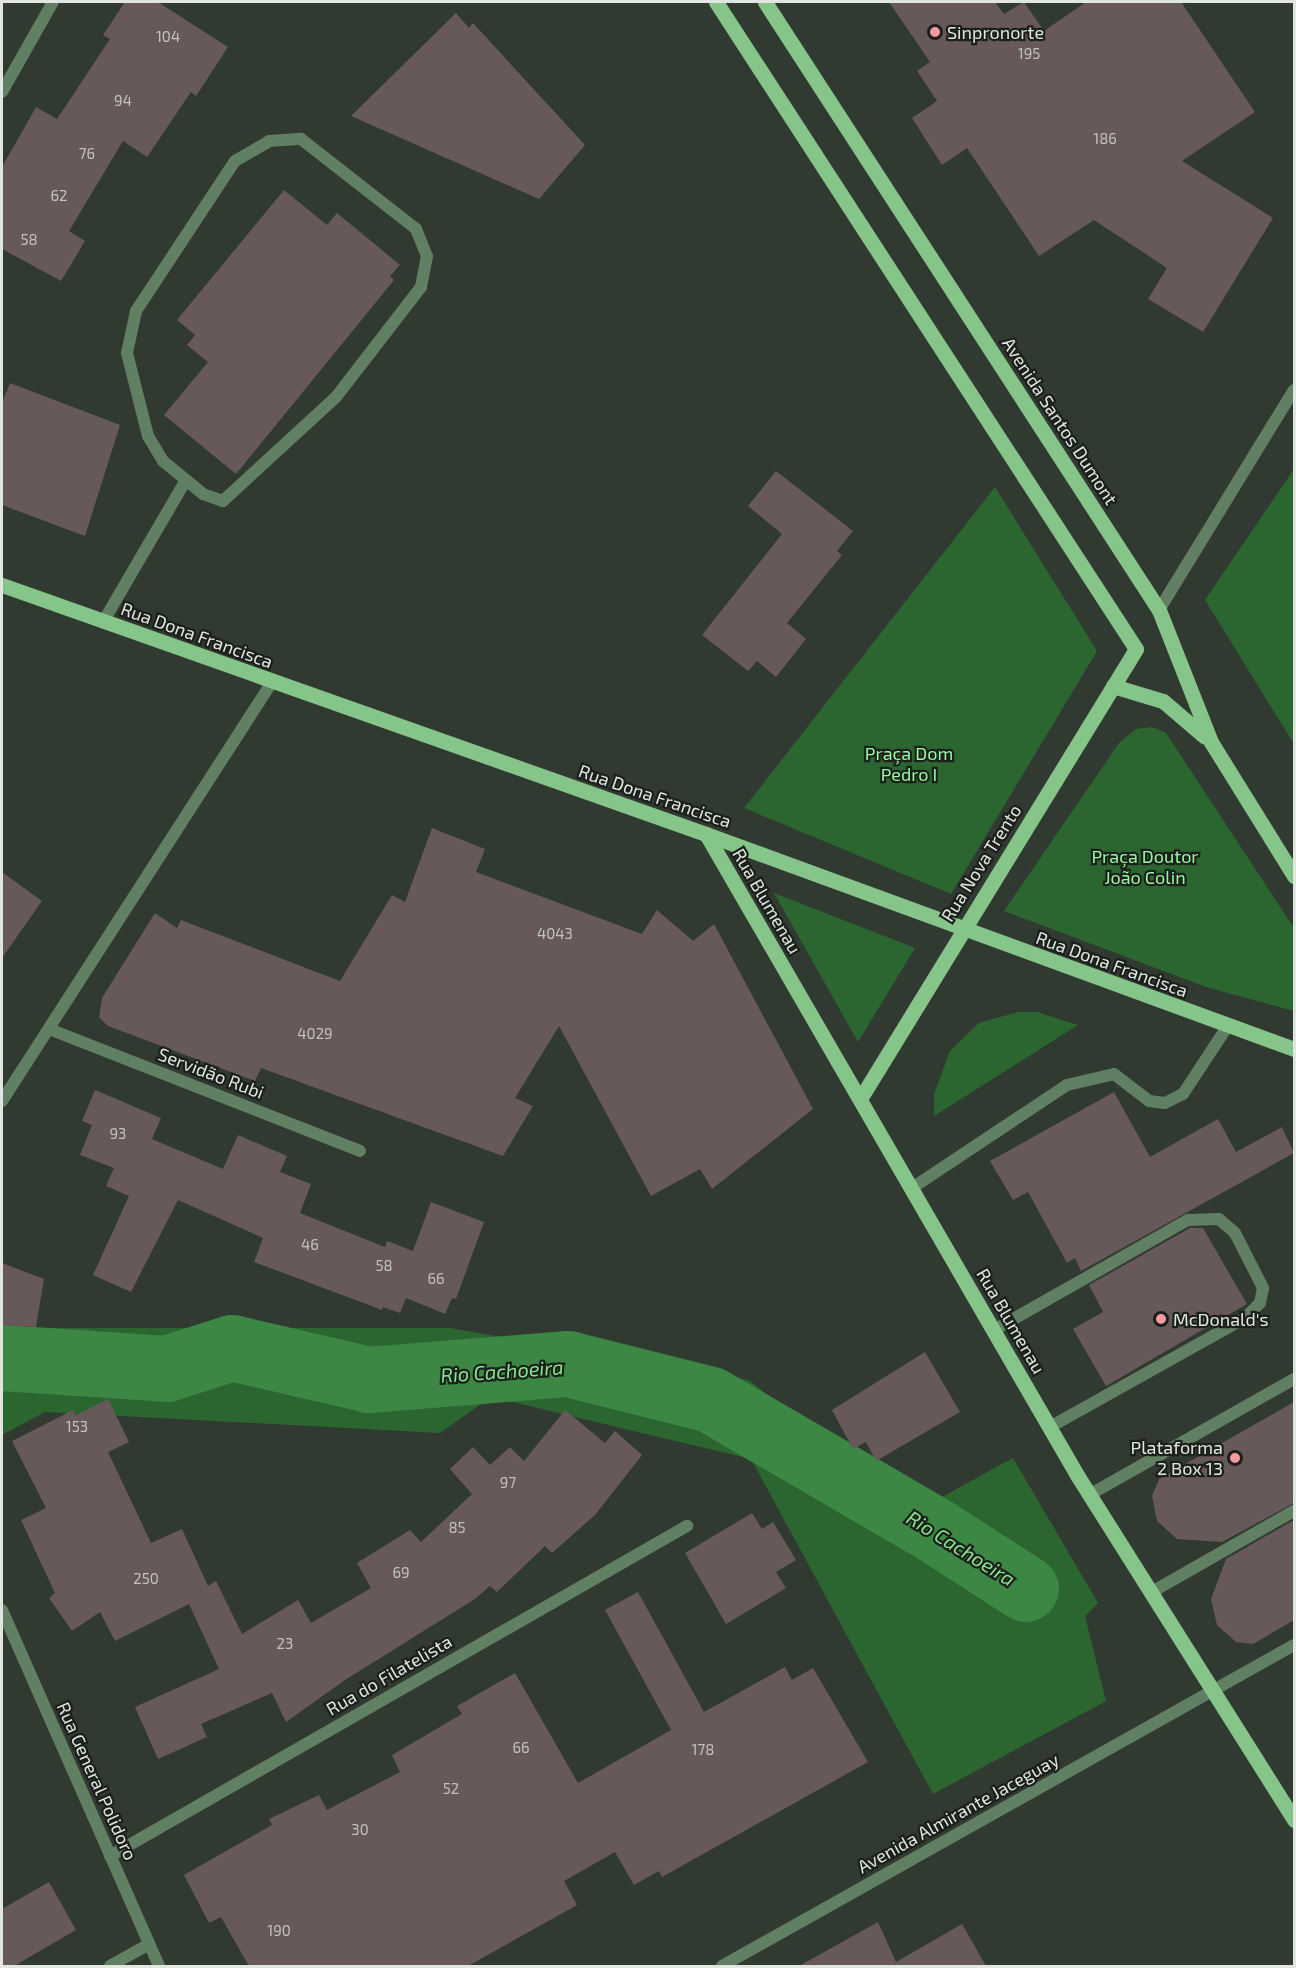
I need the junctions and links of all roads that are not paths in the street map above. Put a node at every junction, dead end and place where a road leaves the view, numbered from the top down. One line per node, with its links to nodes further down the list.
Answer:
1 (53, 2): 4 (street)
2 (716, 2): 11 (main road, Rua Nova Trento)
3 (765, 2): 8 (main road, Avenida Santos Dumont)
4 (2, 92)
5 (1294, 390): 8 (street)
6 (186, 480): 6 (street); 9 (street)
7 (2, 585): 9 (main road, Rua Dona Francisca)
8 (1159, 610): 12 (main road, Avenida Santos Dumont)
9 (103, 622): 10 (main road, Rua Dona Francisca)
10 (271, 683): 13 (main road, Rua Dona Francisca); 17 (street)
11 (1113, 686): 12 (main road); 15 (main road, Rua Nova Trento)
12 (1211, 742): 14 (main road, Avenida Santos Dumont)
13 (706, 834): 15 (main road, Rua Dona Francisca); 19 (main road, Rua Blumenau)
14 (1294, 876)
15 (963, 930): 16 (main road, Rua Dona Francisca); 19 (main road, Rua Nova Trento)
16 (1227, 1027): 18 (main road, Rua Dona Francisca); 22 (street)
17 (49, 1029): 20 (street); 21 (street, Servidão Rubi)
18 (1294, 1049)
19 (860, 1098): 22 (main road, Rua Blumenau)
20 (2, 1101)
21 (360, 1151)
22 (912, 1188): 23 (main road, Rua Blumenau)
23 (994, 1330): 25 (main road, Rua Blumenau); 25 (street)
24 (1294, 1379): 26 (street)
25 (1050, 1427): 26 (main road, Rua Blumenau)
26 (1089, 1495): 29 (main road, Rua Blumenau)
27 (1294, 1511): 29 (street)
28 (687, 1526): 34 (street, Rua do Filatelista)
29 (1150, 1593): 32 (main road, Rua Blumenau)
30 (2, 1610): 34 (street, Rua General Polidoro)
31 (1294, 1645): 32 (street, Avenida Almirante Jaceguay)
32 (1212, 1690): 33 (main road, Rua Blumenau); 38 (street, Avenida Almirante Jaceguay)
33 (1294, 1820)
34 (110, 1856): 35 (street, Rua General Polidoro)
35 (148, 1944): 36 (street); 37 (street, Rua General Polidoro)
36 (110, 1966)
37 (159, 1966)
38 (722, 1966)

